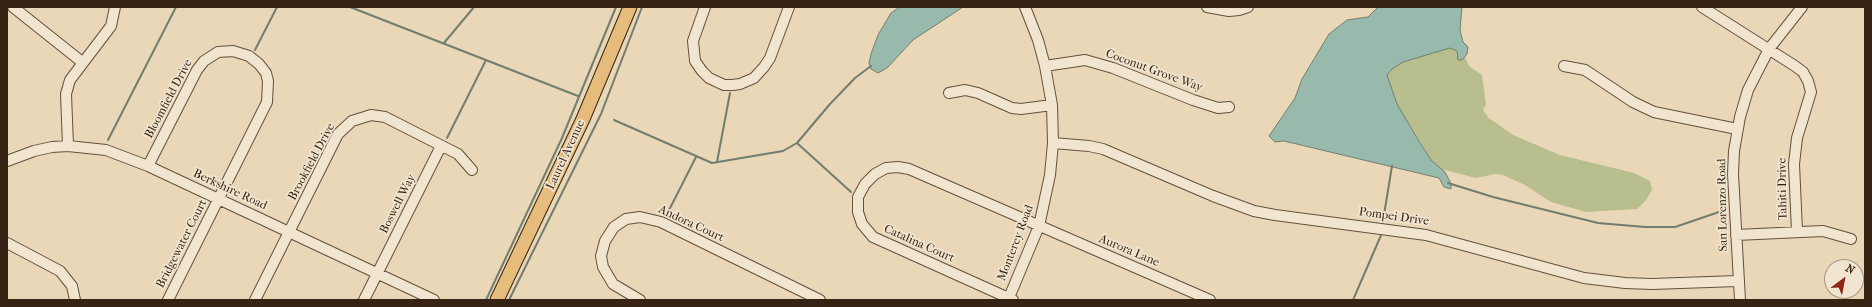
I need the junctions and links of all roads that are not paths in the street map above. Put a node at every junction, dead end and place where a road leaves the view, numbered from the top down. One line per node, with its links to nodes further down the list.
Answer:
1 (13, 7): 12 (street)
2 (115, 7): 12 (street)
3 (630, 7): 40 (main road, Laurel Avenue)
4 (705, 7): 5 (street)
5 (789, 7)
6 (1024, 7): 13 (street, Monterey Road)
7 (1207, 7): 8 (street)
8 (1248, 7)
9 (1702, 7): 11 (street, Tahiti Drive)
10 (1802, 7): 11 (street, San Lorenzo Road)
11 (1769, 49): 18 (street, San Lorenzo Road); 27 (street, Tahiti Drive)
12 (82, 62): 20 (street)
13 (1045, 66): 16 (street, Monterey Road); 17 (street, Coconut Grove Way)
14 (1564, 66): 18 (street)
15 (949, 93): 16 (street)
16 (1052, 106): 19 (street, Monterey Road)
17 (1229, 107)
18 (1737, 129): 29 (street, San Lorenzo Road)
19 (1053, 143): 26 (street, Monterey Road); 33 (street, Pompei Drive)
20 (68, 146): 22 (street, Berkshire Road); 23 (street, Berkshire Road)
21 (441, 146): 24 (street, Brookfield Drive); 28 (street, Brookfield Drive); 32 (street, Boswell Way)
22 (7, 162)
23 (148, 166): 25 (street, Berkshire Road); 25 (street, Bloomfield Drive)
24 (472, 170)
25 (219, 199): 28 (street, Berkshire Road); 36 (street, Bridgewater Court)
26 (1039, 226): 34 (street, Monterey Road); 34 (street, Catalina Court); 43 (street, Aurora Lane)
27 (1797, 231): 29 (street); 30 (street)
28 (290, 232): 32 (street, Berkshire Road); 37 (street)
29 (1736, 235): 33 (street, San Lorenzo Road)
30 (1851, 239)
31 (7, 243): 35 (street)
32 (378, 273): 38 (street, Boswell Way); 39 (street, Berkshire Road)
33 (1738, 281): 44 (street, San Lorenzo Road)
34 (1010, 299)
35 (75, 300)
36 (168, 300)
37 (255, 300)
38 (364, 300)
39 (434, 300)
40 (497, 300)
41 (640, 300): 42 (street, Andora Court)
42 (820, 300)
43 (1210, 300)
44 (1740, 300)

